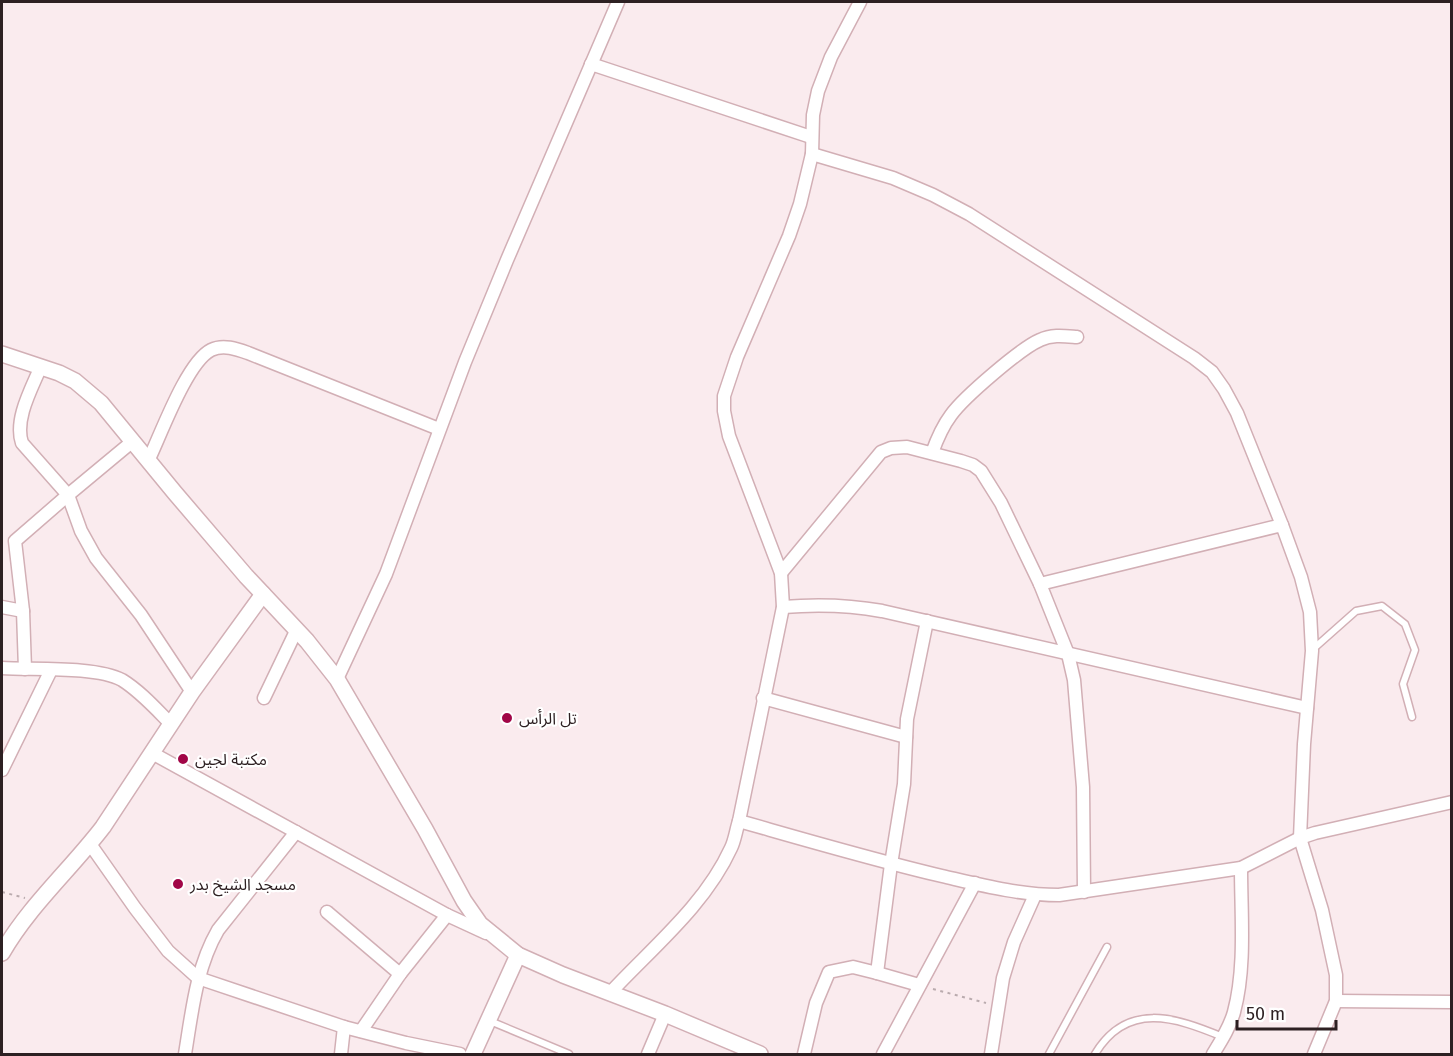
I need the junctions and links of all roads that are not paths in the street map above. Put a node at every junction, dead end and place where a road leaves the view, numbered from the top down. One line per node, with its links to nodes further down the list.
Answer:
1 (618, 2): 3 (street)
2 (860, 2): 4 (street)
3 (591, 64): 4 (street); 9 (street)
4 (812, 137): 5 (street)
5 (812, 154): 14 (street); 17 (street)
6 (1077, 337): 11 (street)
7 (2, 354): 8 (street)
8 (41, 366): 10 (street); 13 (street)
9 (439, 429): 12 (street); 30 (street)
10 (133, 441): 12 (street); 13 (street)
11 (932, 453): 17 (street); 18 (street)
12 (149, 459): 19 (street)
13 (68, 495): 16 (street); 31 (street)
14 (1282, 525): 18 (street); 25 (street)
15 (2, 542): 16 (street)
16 (15, 542): 22 (street)
17 (781, 573): 21 (street)
18 (1040, 584): 26 (street)
19 (263, 594): 24 (street); 31 (street)
20 (2, 607): 22 (street)
21 (783, 607): 23 (street); 33 (street)
22 (23, 611): 28 (street)
23 (927, 621): 26 (street); 37 (street)
24 (297, 629): 30 (street); 32 (street)
25 (1312, 651): 34 (street); 35 (lane)
26 (1068, 654): 34 (street); 48 (street)
27 (2, 668): 28 (street)
28 (25, 669): 29 (street)
29 (51, 670): 36 (street); 39 (street)
30 (337, 679): 52 (street)
31 (192, 692): 36 (street)
32 (264, 698)
33 (763, 698): 37 (street); 41 (street)
34 (1307, 708): 43 (street)
35 (1412, 717)
36 (171, 724): 38 (street)
37 (906, 737): 45 (street)
38 (152, 753): 42 (street); 44 (street)
39 (2, 770)
40 (1452, 802): 43 (street)
41 (739, 821): 45 (street); 60 (street)
42 (296, 832): 51 (street); 58 (street)
43 (1299, 838): 46 (street); 61 (street)
44 (90, 844): 54 (street); 58 (street)
45 (891, 864): 47 (street); 56 (street)
46 (1241, 868): 48 (street); 67 (street)
47 (975, 883): 49 (street); 59 (street)
48 (1084, 892): 49 (street)
49 (1035, 895): 78 (street)
50 (327, 912): 57 (street)
51 (447, 915): 52 (street); 57 (street)
52 (494, 936): 55 (street)
53 (1107, 947): 79 (lane)
54 (2, 953)
55 (518, 955): 60 (street); 64 (street)
56 (877, 973): 59 (street); 76 (street)
57 (400, 974): 66 (street)
58 (198, 978): 65 (street); 69 (street)
59 (919, 985): 77 (street)
60 (611, 992): 63 (street)
61 (1336, 1001): 62 (street); 82 (street)
62 (1452, 1002)
63 (665, 1014): 74 (street); 75 (street)
64 (489, 1020): 72 (street); 73 (lane)
65 (344, 1027): 66 (street); 70 (street)
66 (361, 1031): 68 (street)
67 (1223, 1037): 80 (lane); 81 (street)
68 (405, 1049): 71 (street)
69 (185, 1054)
70 (341, 1054)
71 (460, 1054)
72 (473, 1054)
73 (569, 1054)
74 (648, 1054)
75 (760, 1054)
76 (804, 1054)
77 (883, 1054)
78 (991, 1054)
79 (1049, 1054)
80 (1095, 1054)
81 (1214, 1054)
82 (1314, 1054)

